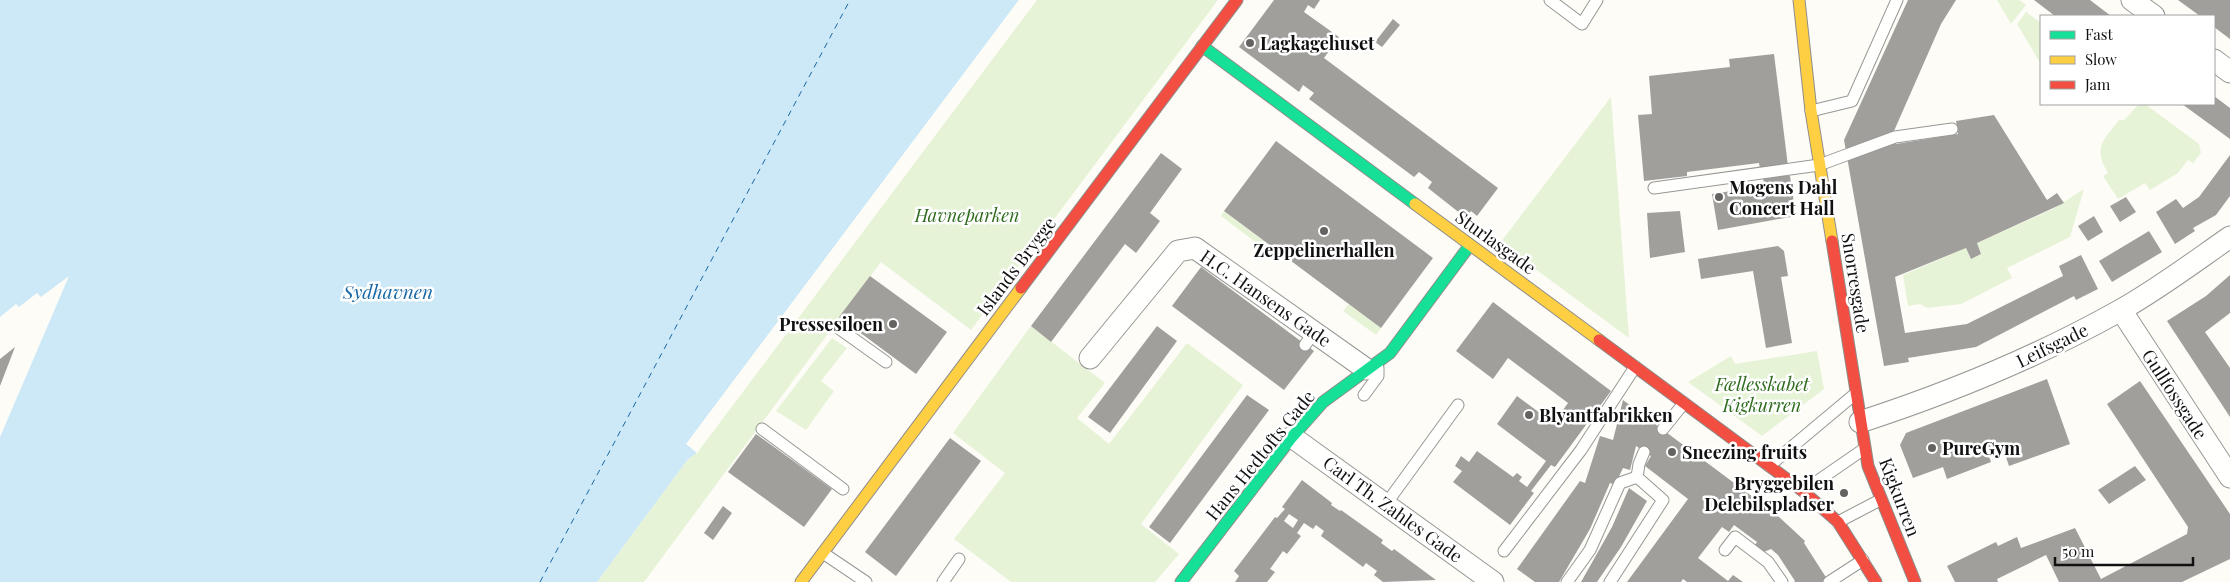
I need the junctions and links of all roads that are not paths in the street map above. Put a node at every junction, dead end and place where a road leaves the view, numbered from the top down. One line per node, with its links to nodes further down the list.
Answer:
1 (1237, 0): 8 (street, Islands Brygge)
2 (1550, 0): 3 (lane)
3 (1597, 0)
4 (1799, 0): 11 (street, Snorresgade)
5 (1897, 0): 11 (lane)
6 (2132, 0): 7 (street)
7 (2153, 15)
8 (1202, 46): 16 (street, Sturlasgade); 43 (street, Islands Brygge)
9 (2215, 61): 10 (street)
10 (2230, 72)
11 (1811, 111): 13 (street, Snorresgade)
12 (1952, 129): 13 (lane)
13 (1819, 165): 14 (lane); 23 (street, Snorresgade)
14 (1654, 188)
15 (2230, 237): 17 (street, Leifsgade)
16 (1470, 245): 21 (street, Hans Hedtofts Gade); 22 (street, Sturlasgade)
17 (2121, 310): 27 (street, Leifsgade); 35 (street, Gullfossgade)
18 (837, 327): 20 (lane)
19 (1090, 358): 21 (street, H.C. Hansens Gade)
20 (886, 362)
21 (1372, 365): 24 (lane); 30 (street, Hans Hedtofts Gade)
22 (1635, 367): 25 (street, Sturlasgade); 42 (lane)
23 (1856, 394): 27 (street, Snorresgade); 33 (lane)
24 (1364, 395)
25 (1684, 403): 29 (lane); 33 (street, Sturlasgade)
26 (1458, 405): 39 (lane)
27 (1860, 422): 31 (street, Kigkurren)
28 (762, 429): 36 (lane)
29 (1663, 429)
30 (1292, 437): 39 (street, Carl Th. Zahles Gade); 49 (street, Hans Hedtofts Gade)
31 (1864, 449): 37 (lane); 38 (street, Kigkurren)
32 (1644, 452): 34 (lane)
33 (1769, 466): 37 (street)
34 (1637, 476): 51 (lane); 52 (lane)
35 (2230, 477)
36 (843, 489)
37 (1803, 491): 40 (street)
38 (1880, 500): 40 (lane); 56 (street, Kigkurren)
39 (1386, 504): 50 (street, Carl Th. Zahles Gade)
40 (1838, 522): 45 (street)
41 (1725, 550): 53 (lane)
42 (1504, 551)
43 (823, 552): 46 (street, Islands Brygge); 47 (lane)
44 (959, 559): 48 (lane)
45 (1863, 560): 54 (lane); 55 (street)
46 (802, 582)
47 (866, 582)
48 (943, 582)
49 (1181, 582)
50 (1493, 582)
51 (1566, 582)
52 (1610, 582)
53 (1782, 582)
54 (1829, 582)
55 (1876, 582)
56 (1915, 582)

